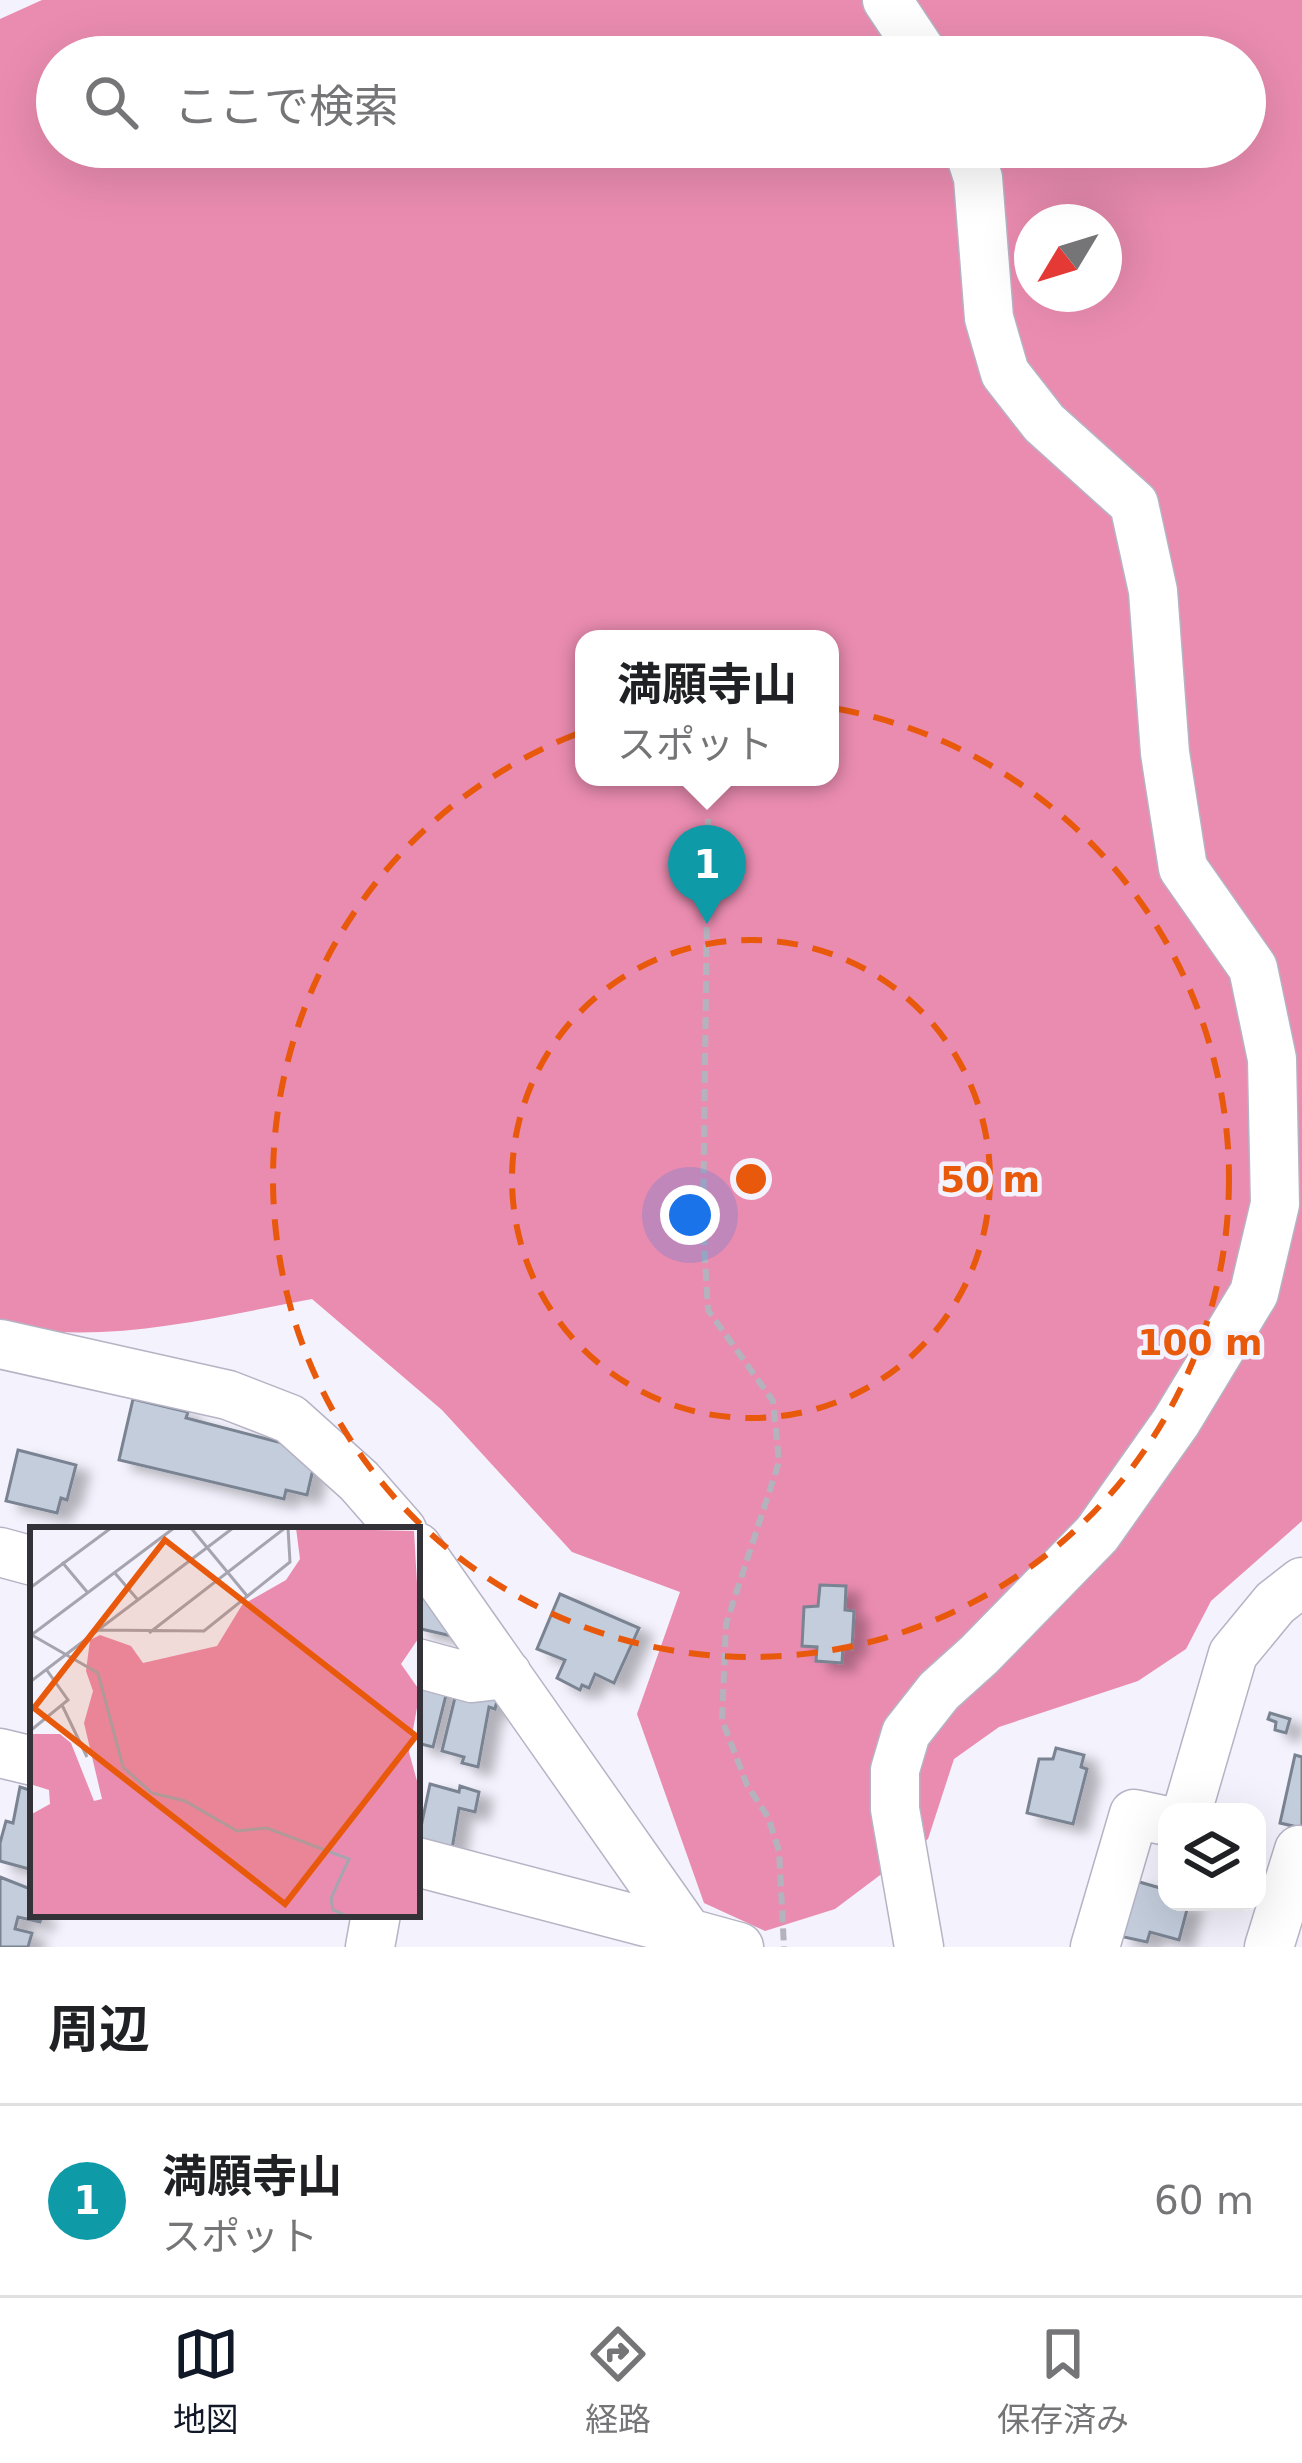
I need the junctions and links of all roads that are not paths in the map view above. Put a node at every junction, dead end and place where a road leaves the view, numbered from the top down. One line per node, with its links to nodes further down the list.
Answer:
1 (887, 0): 2 (street)
2 (911, 36)
3 (975, 168): 22 (street)
4 (0, 1344): 5 (street)
5 (399, 1527)
6 (420, 1551): 11 (street)
7 (0, 1552): 8 (street)
8 (30, 1560)
9 (1302, 1582): 14 (street)
10 (420, 1664): 11 (street)
11 (507, 1674): 19 (street)
12 (0, 1753): 13 (street)
13 (30, 1760)
14 (1190, 1803)
15 (1158, 1819): 23 (street)
16 (1286, 1847): 24 (street)
17 (420, 1863): 19 (street)
18 (375, 1917): 20 (street)
19 (688, 1933): 21 (street)
20 (370, 1947)
21 (739, 1947)
22 (919, 1947)
23 (1095, 1947)
24 (1270, 1947)

